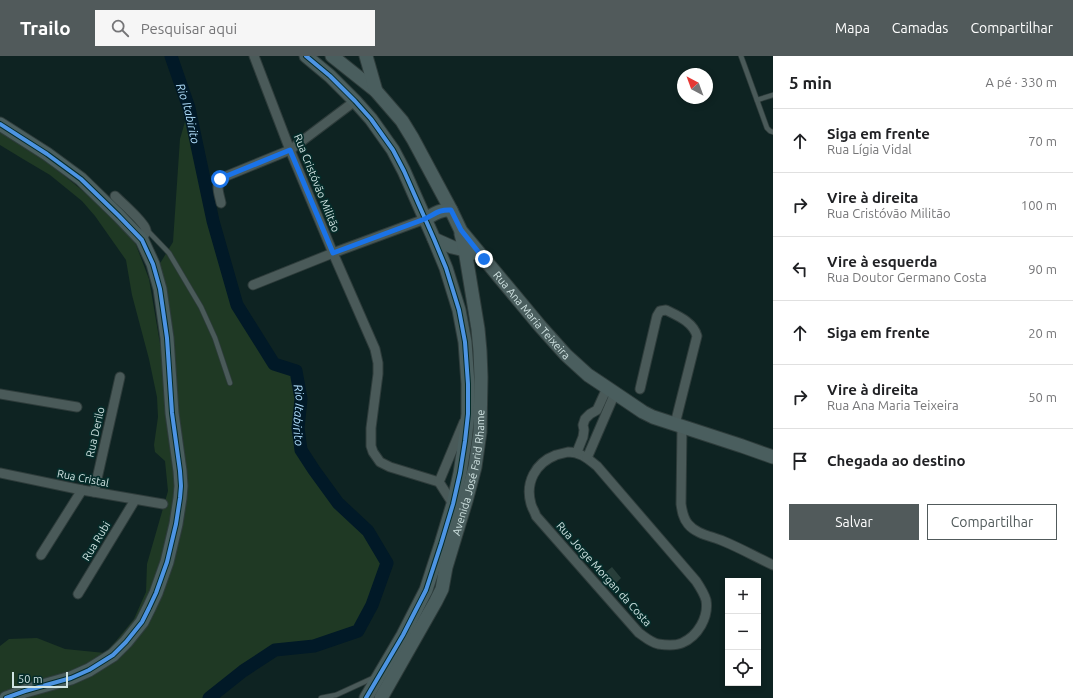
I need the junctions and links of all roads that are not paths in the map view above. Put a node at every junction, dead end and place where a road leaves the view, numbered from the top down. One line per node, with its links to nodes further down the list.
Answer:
1 (254, 56): 13 (street, Rua Cristóvão Militão)
2 (332, 56): 7 (street)
3 (356, 56): 7 (street)
4 (366, 56): 7 (street, Rua Ana Maria Teixeira)
5 (741, 56): 9 (lane)
6 (308, 57): 10 (street)
7 (374, 85): 16 (street, Rua Ana Maria Teixeira)
8 (773, 95): 9 (lane)
9 (757, 100): 12 (lane)
10 (355, 101): 13 (street); 17 (street)
11 (0, 124): 19 (street)
12 (773, 132)
13 (290, 150): 15 (street); 22 (street, Rua Cristóvão Militão)
14 (115, 196): 19 (street)
15 (221, 203)
16 (451, 210): 17 (street); 18 (street, Rua Ana Maria Teixeira)
17 (425, 218): 20 (street); 22 (street)
18 (461, 230): 21 (street, Avenida José Farid Rhame); 23 (street, Rua Ana Maria Teixeira)
19 (144, 234): 26 (lane); 47 (street)
20 (434, 239): 21 (street); 31 (street)
21 (465, 250): 23 (street); 50 (street, Avenida José Farid Rhame)
22 (333, 253): 24 (street); 37 (street, Rua Cristóvão Militão)
23 (490, 265): 28 (street, Rua Ana Maria Teixeira)
24 (253, 286)
25 (120, 377): 39 (street, Rua Derilo)
26 (230, 382)
27 (640, 389): 32 (street)
28 (611, 390): 32 (street, Rua Ana Maria Teixeira); 33 (street); 35 (street)
29 (0, 394): 30 (street)
30 (77, 407)
31 (468, 414): 37 (street); 42 (street)
32 (679, 425): 34 (street, Rua Ana Maria Teixeira); 44 (street)
33 (576, 452): 35 (street, Rua Jorge Morgan da Costa); 35 (street, Rua Jorge Morgan da Costa)
34 (773, 457)
35 (587, 458)
36 (1, 475): 38 (street, Rua Cristal)
37 (439, 482): 42 (street)
38 (82, 490): 39 (street, Rua Cristal); 43 (street)
39 (94, 492): 40 (street, Rua Cristal)
40 (135, 500): 41 (street, Rua Cristal); 45 (street, Rua Rubi)
41 (163, 504)
42 (453, 504): 46 (street)
43 (41, 555)
44 (773, 565)
45 (78, 594)
46 (380, 674): 48 (lane); 49 (street)
47 (6, 698)
48 (321, 698)
49 (366, 698)
50 (381, 698)

